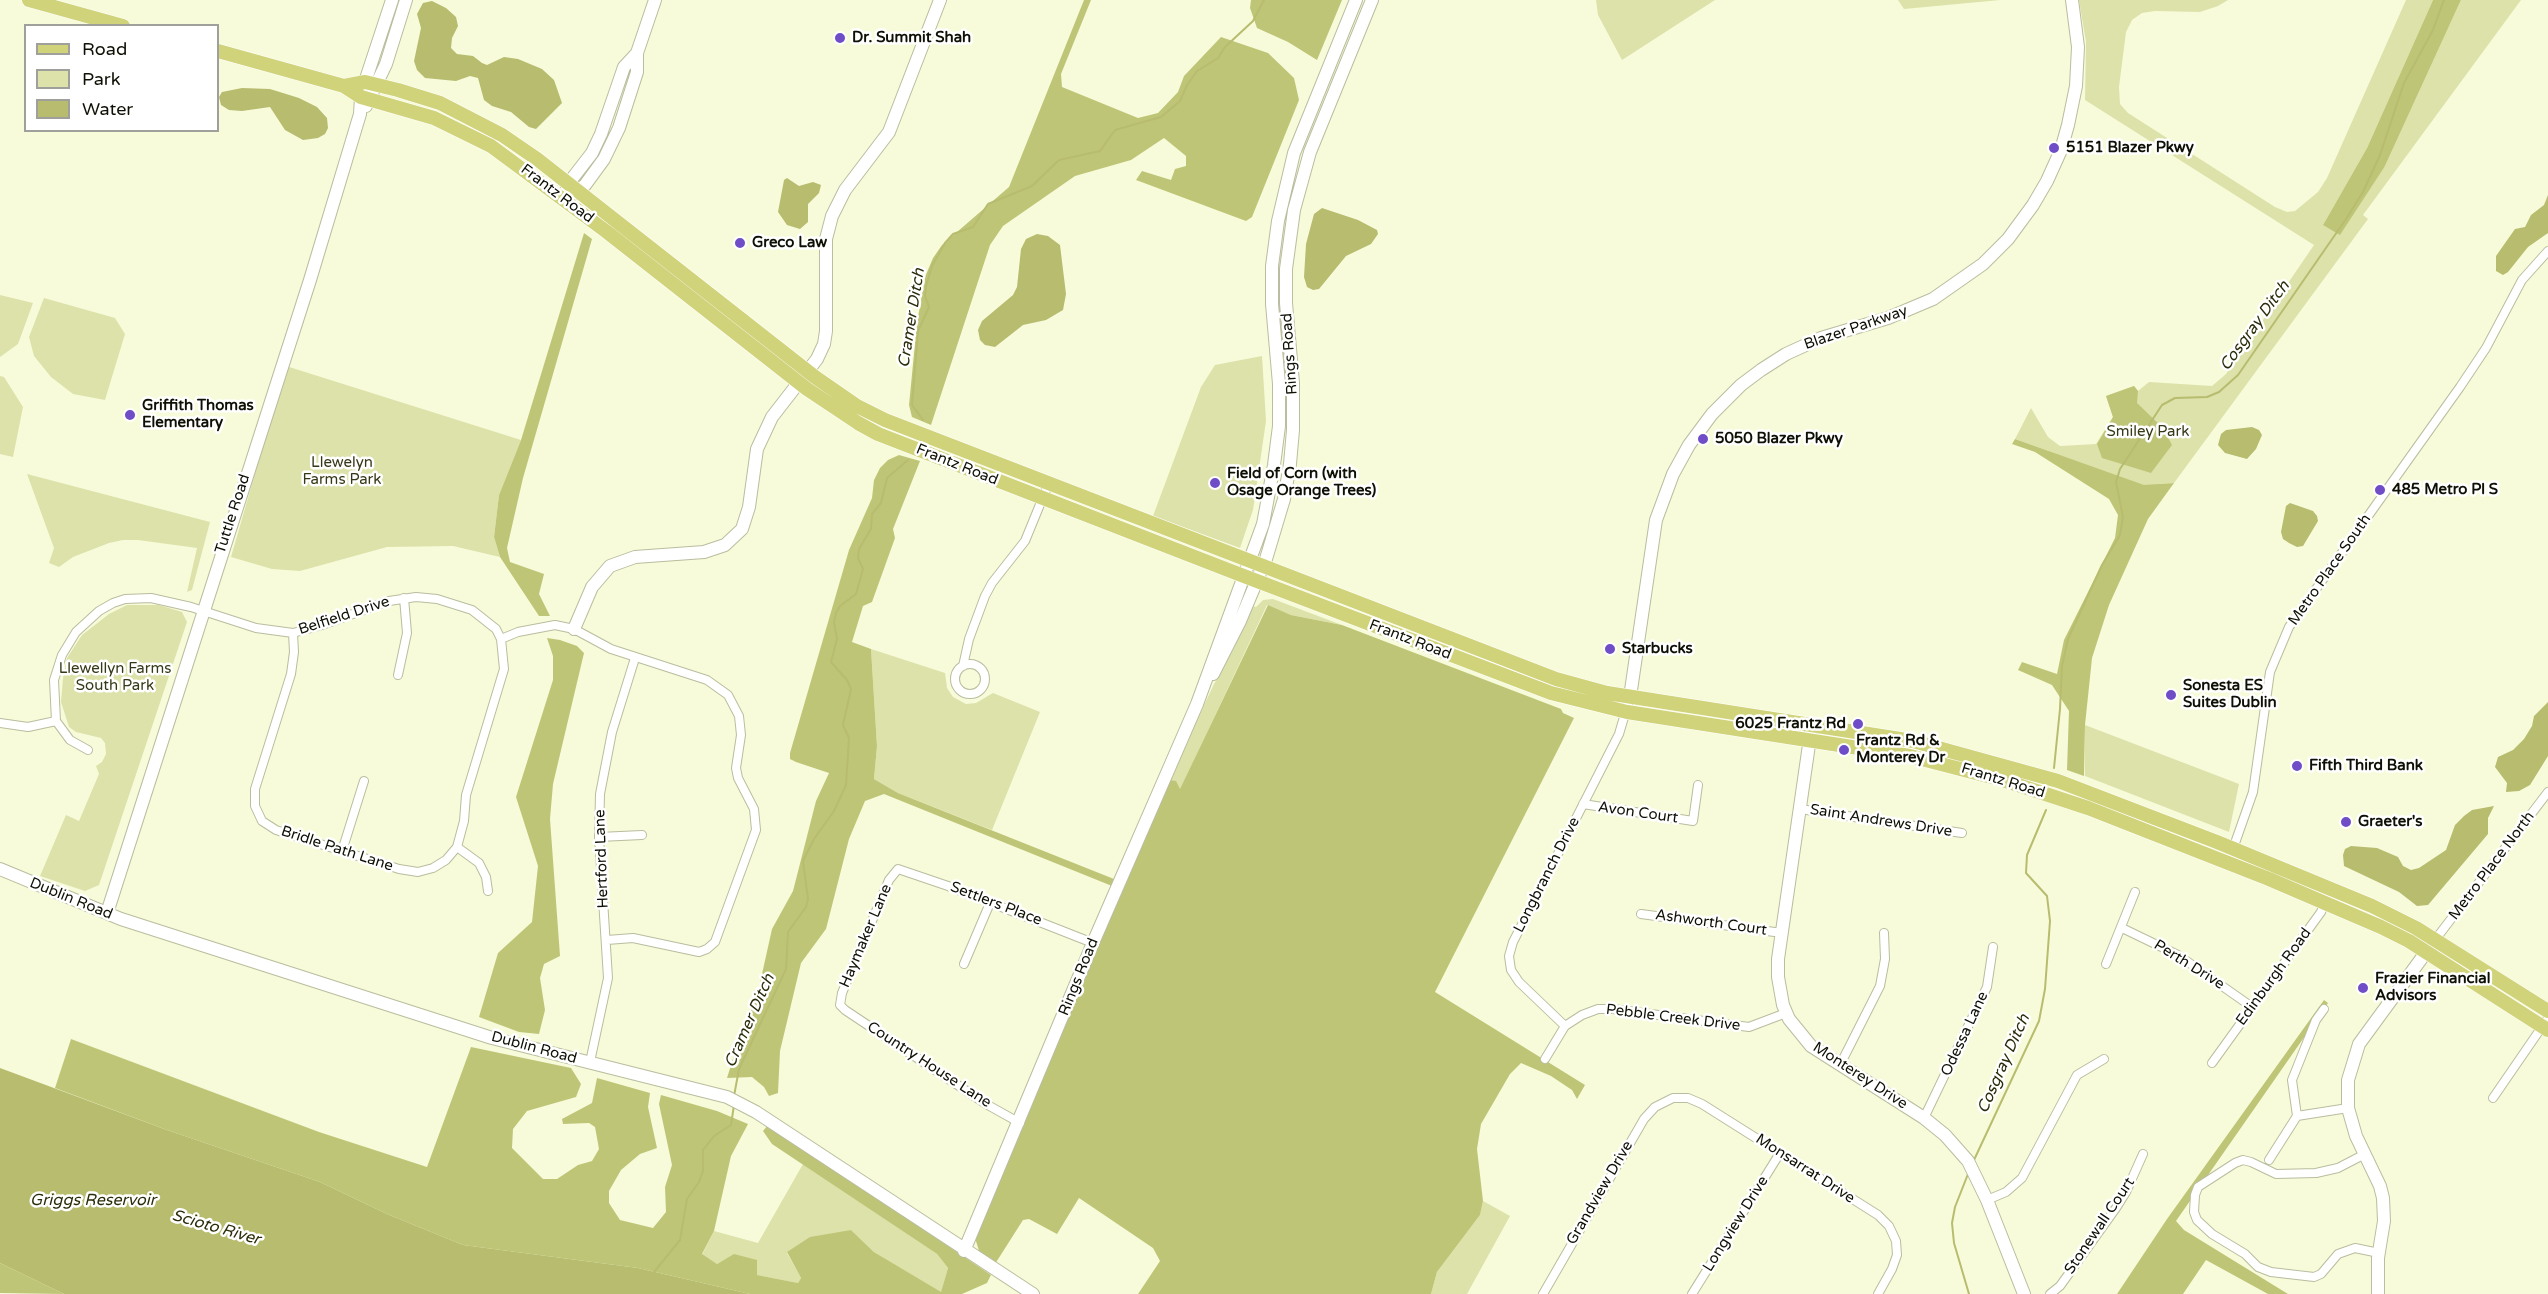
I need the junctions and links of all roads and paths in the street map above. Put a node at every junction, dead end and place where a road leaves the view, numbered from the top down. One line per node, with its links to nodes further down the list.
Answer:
1 (29, 0): 9 (main road)
2 (392, 0): 12 (main road)
3 (406, 0): 12 (main road)
4 (655, 0): 13 (main road)
5 (940, 0): 16 (main road)
6 (1356, 0): 20 (main road, Rings Road)
7 (1372, 0): 20 (main road, Rings Road)
8 (2072, 0): 31 (main road, Blazer Parkway)
9 (71, 5): 10 (main road)
10 (118, 24)
11 (219, 51): 12 (main road, Frantz Road)
12 (369, 92): 13 (main road, Frantz Road); 14 (main road, Frantz Road); 23 (main road, Tuttle Road)
13 (573, 188): 14 (main road); 16 (main road, Frantz Road)
14 (564, 199): 17 (main road, Frantz Road)
15 (2548, 251): 50 (street, Metro Place South)
16 (808, 371): 17 (main road); 18 (main road, Frantz Road)
17 (799, 383): 19 (main road, Frantz Road); 24 (main road)
18 (1048, 485): 19 (street); 20 (main road, Frantz Road)
19 (1043, 499): 21 (main road, Frantz Road); 28 (street)
20 (1256, 565): 21 (main road, Rings Road); 31 (main road, Frantz Road)
21 (1251, 579): 30 (main road, Frantz Road); 68 (main road, Rings Road)
22 (404, 598): 25 (street, Belfield Drive); 26 (street, Belfield Drive); 29 (street)
23 (202, 612): 25 (street, Belfield Drive); 34 (street, Belfield Drive); 60 (main road, Tuttle Road)
24 (574, 629): 26 (street); 27 (street)
25 (293, 633): 51 (street, Bridle Path Lane)
26 (501, 639): 49 (street)
27 (635, 658): 48 (street, Hertford Lane); 66 (street)
28 (963, 666)
29 (398, 675)
30 (1557, 695): 31 (main road); 33 (main road, Frantz Road)
31 (1630, 697): 32 (main road, Frantz Road); 33 (street, Longbranch Drive)
32 (1691, 706): 33 (main road); 36 (main road, Frantz Road)
33 (1627, 712): 37 (main road, Frantz Road); 44 (street, Longbranch Drive)
34 (56, 721): 35 (street); 39 (street)
35 (0, 723)
36 (1812, 724): 37 (main road, Monterey Drive); 38 (main road, Frantz Road)
37 (1809, 739): 40 (main road, Frantz Road); 45 (main road, Monterey Drive)
38 (1938, 747): 40 (main road); 50 (main road, Frantz Road)
39 (87, 750)
40 (1918, 757): 52 (main road, Frantz Road)
41 (364, 781): 51 (street)
42 (1698, 785): 44 (street, Avon Court)
43 (2548, 792): 67 (street, Metro Place North)
44 (1583, 804): 79 (street, Longbranch Drive)
45 (1800, 809): 46 (street, Saint Andrews Drive); 64 (main road, Monterey Drive)
46 (1962, 834)
47 (642, 835): 48 (street)
48 (599, 837): 66 (street, Hertford Lane)
49 (457, 847): 51 (street, Bridle Path Lane); 56 (street)
50 (2234, 849): 52 (street, Metro Place South); 55 (main road, Frantz Road)
51 (342, 851)
52 (2228, 862): 58 (main road, Frantz Road)
53 (898, 868): 59 (street, Settlers Place); 74 (street, Haymaker Lane)
54 (0, 869): 60 (main road, Dublin Road)
55 (2331, 888): 58 (street, Edinburgh Road); 67 (main road, Frantz Road)
56 (488, 891)
57 (2135, 892): 63 (street)
58 (2325, 902): 62 (main road, Frantz Road); 75 (street, Edinburgh Road)
59 (990, 903): 68 (street, Settlers Place); 71 (street)
60 (107, 913): 82 (main road, Dublin Road)
61 (1641, 914): 64 (street, Ashworth Court)
62 (2381, 927): 67 (main road); 70 (main road, Frantz Road)
63 (2122, 928): 72 (street); 75 (street, Perth Drive)
64 (1782, 933): 77 (main road, Monterey Drive)
65 (1884, 933): 84 (street)
66 (607, 939): 82 (street, Hertford Lane)
67 (2435, 940): 70 (main road); 73 (main road, Frantz Road)
68 (1093, 943): 90 (main road, Rings Road)
69 (1993, 946): 89 (street, Odessa Lane)
70 (2426, 952): 73 (main road); 78 (main road, Frantz Road); 87 (main road)
71 (964, 964)
72 (2106, 964)
73 (2498, 980): 78 (main road, Frantz Road)
74 (840, 1005): 90 (street, Country House Lane)
75 (2252, 1007): 83 (street, Edinburgh Road)
76 (2324, 1009): 88 (street)
77 (1786, 1013): 79 (street, Pebble Creek Drive); 84 (main road, Monterey Drive)
78 (2547, 1021): 85 (street)
79 (1565, 1026): 80 (street, Pebble Creek Drive)
80 (1545, 1059)
81 (2104, 1059): 95 (street)
82 (590, 1062): 96 (main road, Dublin Road)
83 (2212, 1063)
84 (1840, 1065): 89 (main road, Monterey Drive)
85 (2493, 1098)
86 (1666, 1100): 91 (street, Monsarrat Drive); 99 (street, Grandview Drive)
87 (2348, 1108): 88 (street); 93 (main road)
88 (2297, 1116): 94 (street)
89 (1924, 1118): 95 (main road, Monterey Drive)
90 (1020, 1123): 96 (main road, Rings Road)
91 (1780, 1153): 100 (street, Longview Drive); 101 (street, Monsarrat Drive)
92 (2143, 1154): 103 (street, Stonewall Court)
93 (2365, 1154): 97 (main road); 97 (street)
94 (2269, 1160)
95 (1987, 1200): 102 (main road, Monterey Drive)
96 (964, 1251): 98 (main road, Dublin Road)
97 (2379, 1252): 104 (main road)
98 (1033, 1294)
99 (1542, 1294)
100 (1692, 1294)
101 (1878, 1294)
102 (2024, 1294)
103 (2050, 1294)
104 (2378, 1294)

